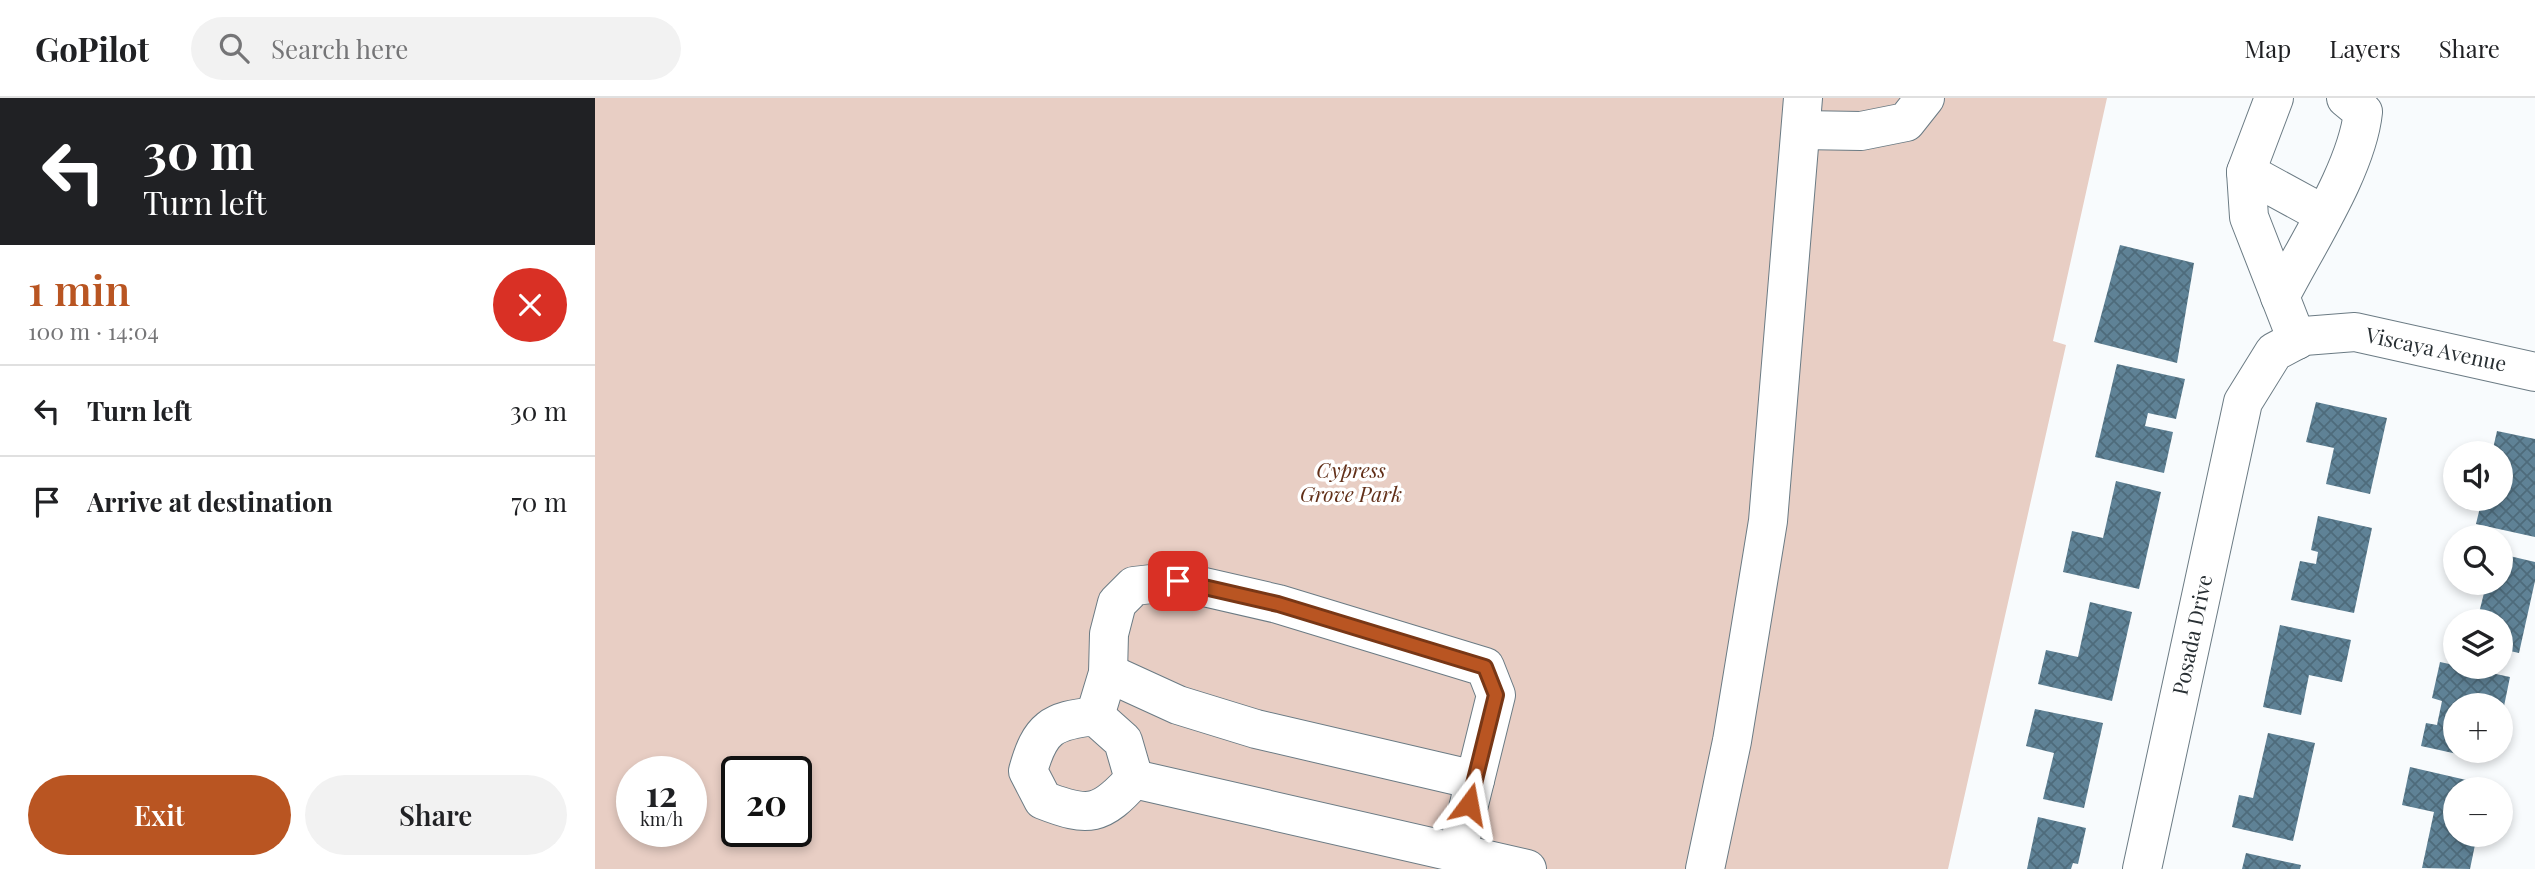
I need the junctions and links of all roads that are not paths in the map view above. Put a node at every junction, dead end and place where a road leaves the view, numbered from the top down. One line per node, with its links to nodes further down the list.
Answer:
1 (1925, 98): 4 (street)
2 (2274, 98): 5 (street)
3 (2346, 98): 6 (street)
4 (1802, 114): 17 (street)
5 (2246, 173): 6 (street); 7 (street)
6 (2323, 214): 7 (street)
7 (2280, 297): 8 (street)
8 (2297, 340): 9 (street, Viscaya Avenue); 10 (street, Viscaya Avenue)
9 (2535, 372)
10 (2243, 402): 18 (street, Posada Drive)
11 (1108, 673): 12 (street); 14 (street); 14 (street)
12 (1095, 716): 13 (street); 13 (street)
13 (1134, 779): 15 (street)
14 (1475, 780): 15 (street)
15 (1457, 853): 16 (street)
16 (1527, 869)
17 (1705, 869)
18 (2142, 869)

